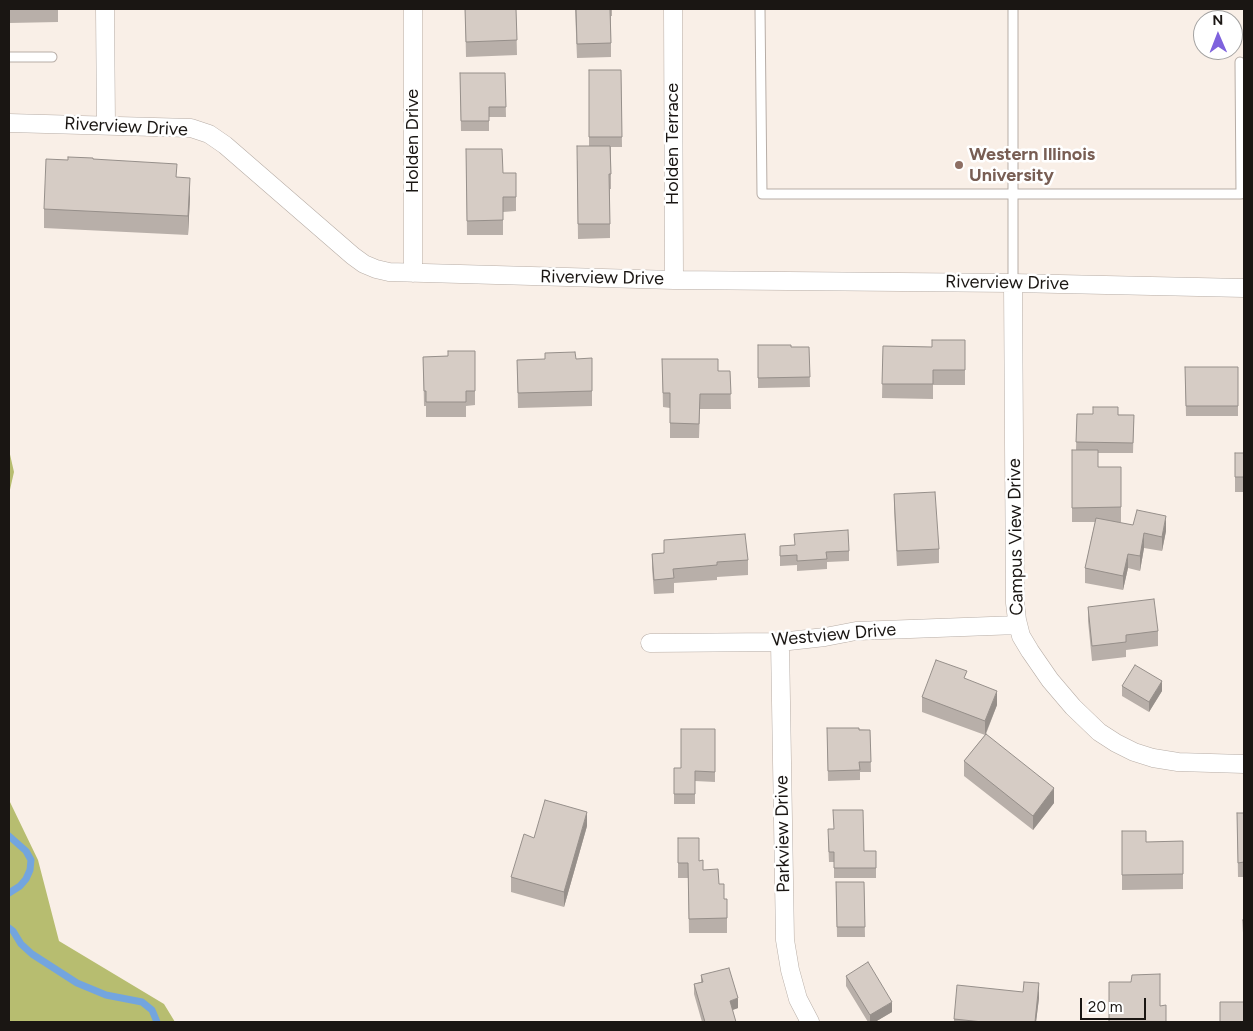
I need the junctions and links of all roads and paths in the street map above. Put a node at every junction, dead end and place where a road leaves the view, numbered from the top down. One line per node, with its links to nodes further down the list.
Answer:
1 (105, 9): 10 (street)
2 (413, 9): 12 (street, Holden Drive)
3 (673, 9): 13 (street, Holden Terrace)
4 (760, 9): 11 (lane)
5 (1013, 9): 11 (lane)
6 (9, 57): 7 (lane)
7 (52, 57)
8 (1240, 62): 11 (lane)
9 (9, 123): 10 (street, Riverview Drive)
10 (106, 125): 12 (street, Riverview Drive)
11 (1013, 194): 14 (lane)
12 (412, 273): 13 (street, Riverview Drive)
13 (674, 280): 14 (street, Riverview Drive)
14 (1013, 283): 15 (street, Riverview Drive); 16 (street, Campus View Drive)
15 (1244, 288)
16 (1018, 625): 17 (street, Westview Drive); 19 (street, Campus View Drive)
17 (780, 642): 18 (street, Westview Drive); 20 (street, Parkview Drive)
18 (650, 643)
19 (1244, 764)
20 (810, 1022)

